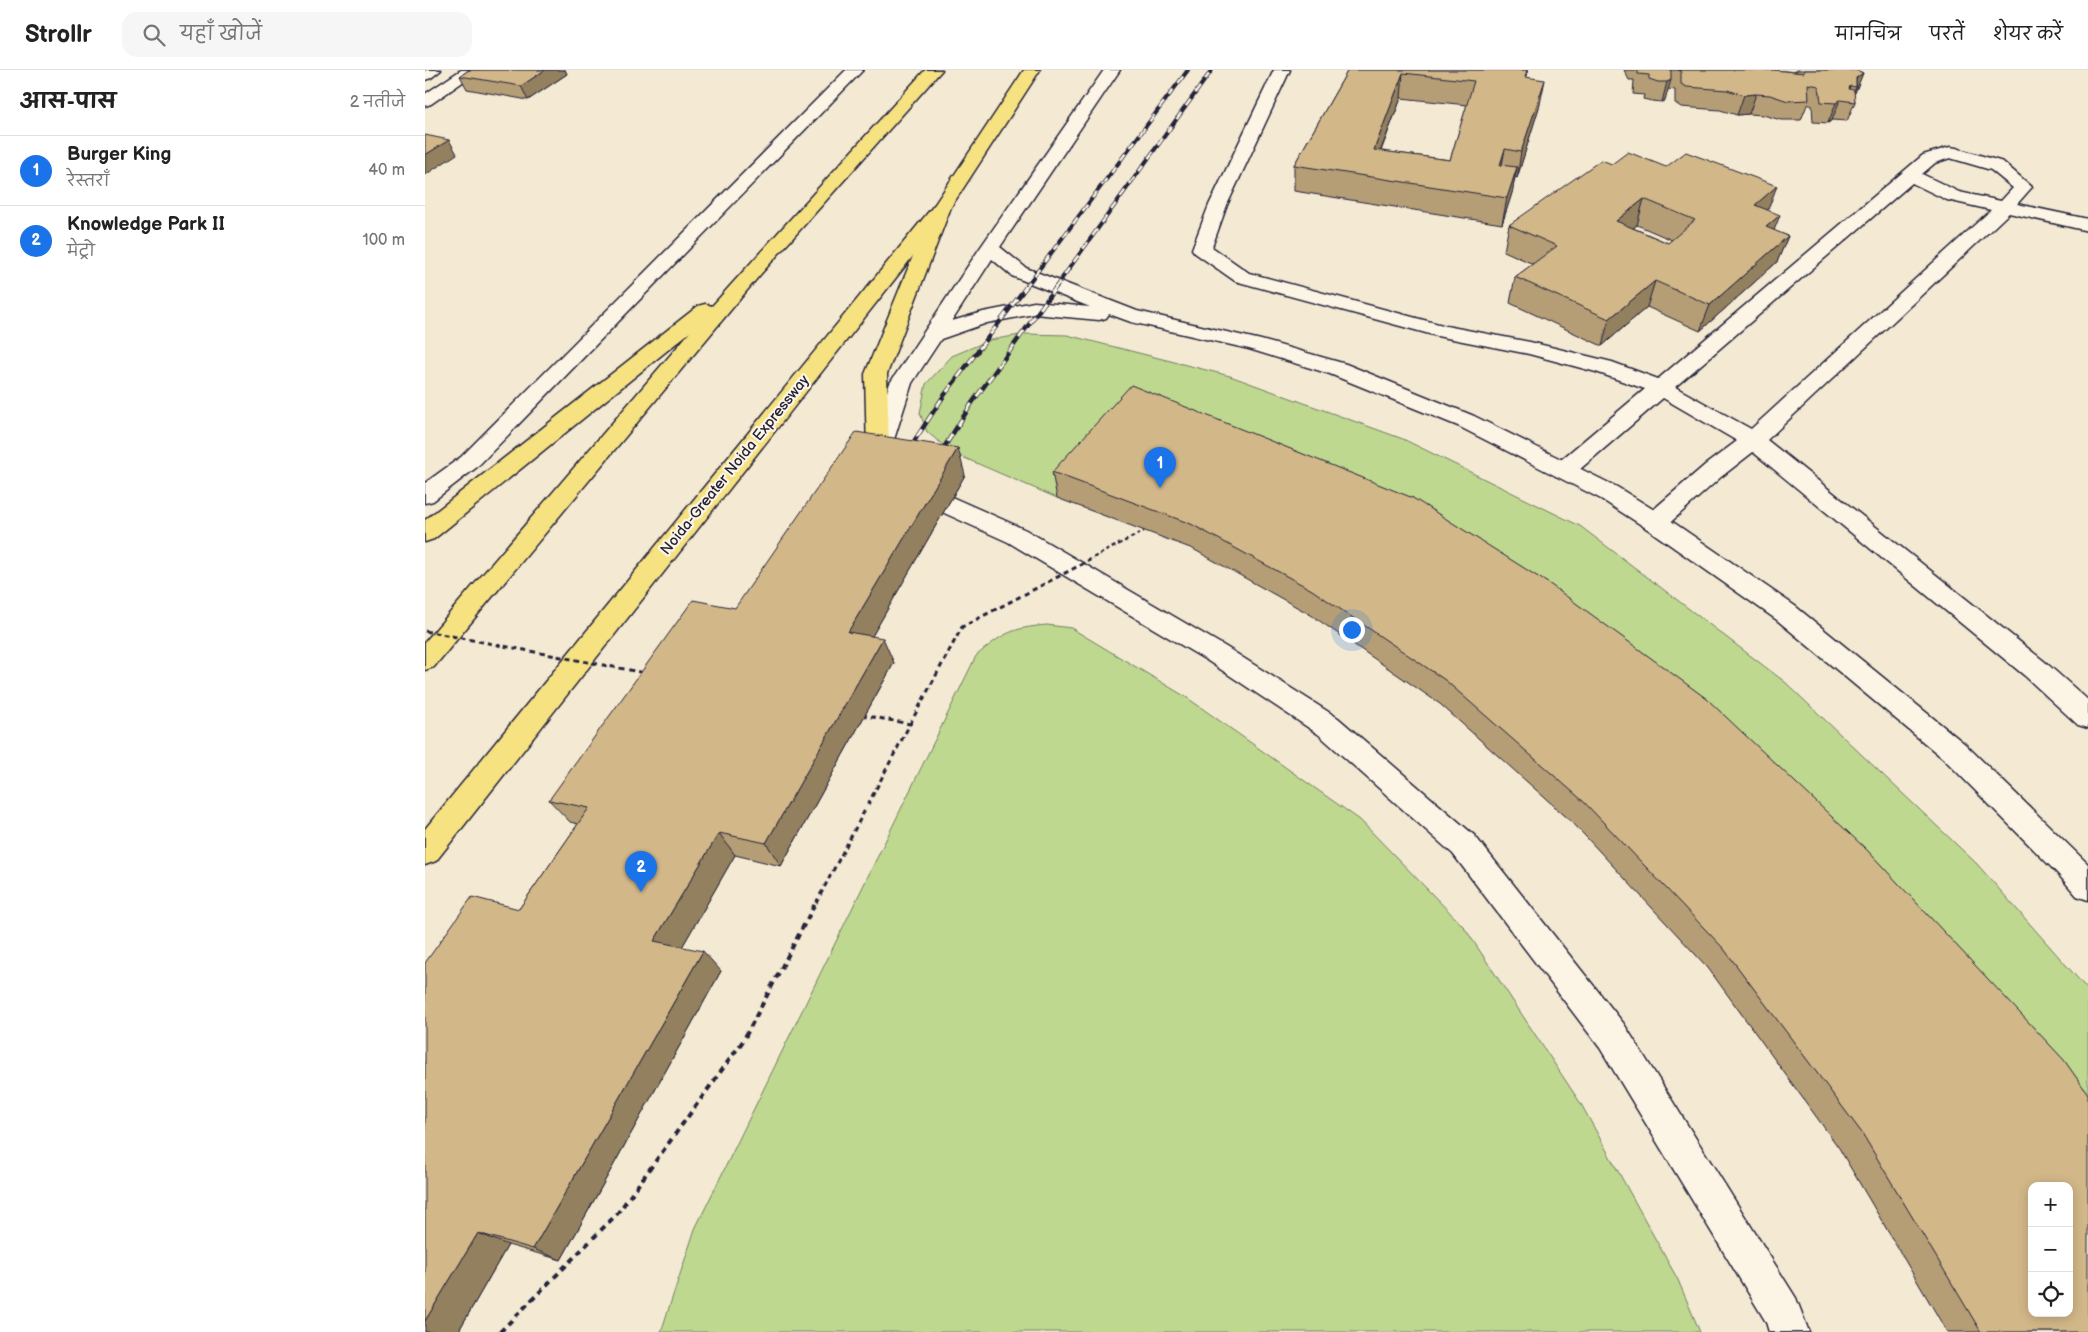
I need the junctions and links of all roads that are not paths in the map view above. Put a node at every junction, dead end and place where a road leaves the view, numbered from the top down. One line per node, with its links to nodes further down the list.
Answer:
1 (433, 70): 8 (street)
2 (472, 70): 9 (street)
3 (855, 70): 23 (street)
4 (935, 70): 15 (highway)
5 (1032, 70): 11 (highway, Noida-Greater Noida Expressway)
6 (1113, 70): 14 (street)
7 (1282, 70): 18 (street)
8 (425, 75)
9 (425, 101)
10 (1909, 175): 12 (street); 12 (street); 18 (street)
11 (942, 207): 20 (highway); 28 (highway, Noida-Greater Noida Expressway)
12 (2005, 207): 13 (street); 19 (street)
13 (2088, 225)
14 (990, 248): 16 (street); 17 (street)
15 (753, 272): 25 (highway); 26 (highway)
16 (1131, 316): 17 (street); 21 (street)
17 (934, 334): 20 (street)
18 (1660, 387): 19 (street); 21 (street)
19 (1753, 440): 24 (street); 27 (street)
20 (878, 453): 22 (highway); 30 (street)
21 (1564, 470): 24 (street)
22 (855, 485)
23 (425, 495)
24 (1655, 522): 29 (street)
25 (425, 533)
26 (425, 660)
27 (2088, 717)
28 (425, 852)
29 (2088, 886)
30 (1789, 1332)

